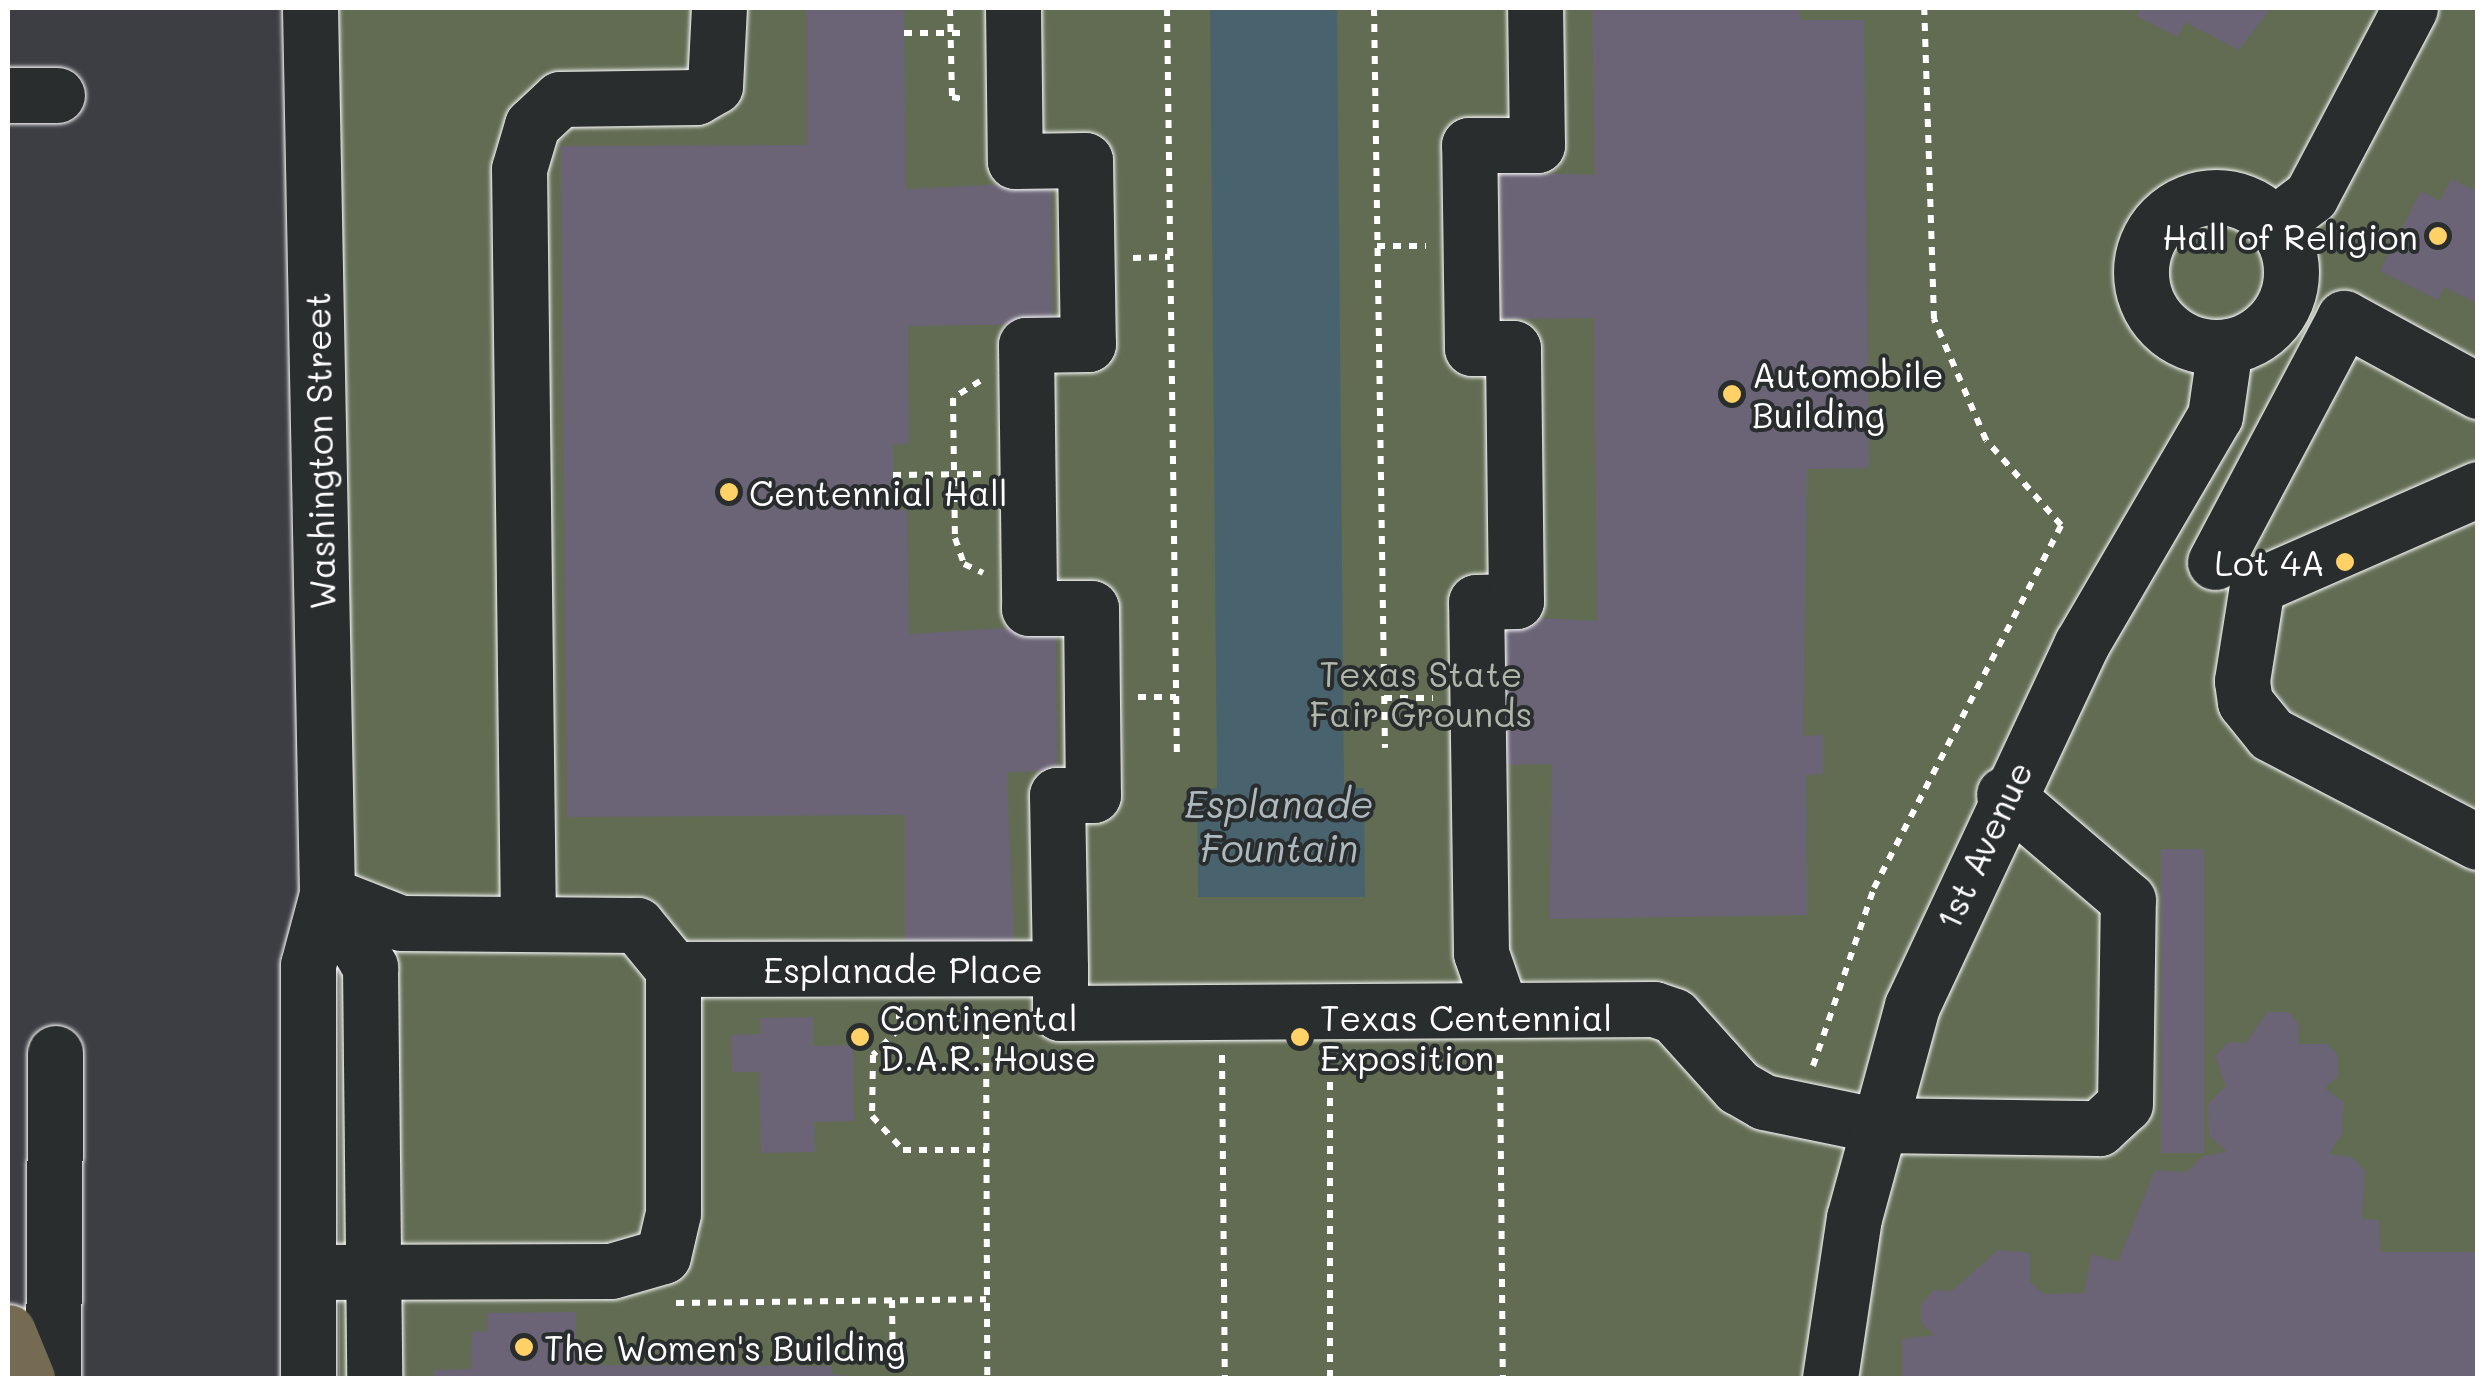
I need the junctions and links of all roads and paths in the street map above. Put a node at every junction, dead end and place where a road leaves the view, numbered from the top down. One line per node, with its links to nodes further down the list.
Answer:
1 (310, 8): 25 (street, Washington Street)
2 (719, 8): 26 (street)
3 (1167, 8): 22 (path)
4 (1374, 8): 21 (path)
5 (1535, 8): 32 (street)
6 (1924, 8): 35 (path)
7 (2410, 8): 10 (street)
8 (1013, 20): 9 (path); 12 (street)
9 (904, 34)
10 (2274, 224): 11 (street); 11 (street)
11 (2226, 347): 18 (street, 1st Avenue)
12 (1026, 381): 14 (street); 16 (path)
13 (2478, 391): 20 (street)
14 (1027, 473): 16 (path); 19 (street)
15 (893, 474): 16 (path)
16 (954, 474): 19 (path)
17 (2478, 489): 20 (street)
18 (2148, 520): 20 (street); 23 (street, 1st Avenue)
19 (1028, 572): 27 (street)
20 (2236, 574): 24 (street)
21 (1384, 748)
22 (1177, 757)
23 (2004, 794): 36 (street, 1st Avenue); 36 (street, Esplanade Place)
24 (2478, 842)
25 (327, 894): 26 (street); 38 (street, Washington Street); 39 (street, Washington Street)
26 (528, 924): 28 (street)
27 (1060, 968): 29 (street, Esplanade Place); 33 (street, Esplanade Place)
28 (673, 969): 30 (street, Esplanade Place); 39 (street)
29 (986, 970): 30 (street, Esplanade Place); 37 (path)
30 (906, 971): 37 (path)
31 (1330, 1008): 32 (street, Esplanade Place); 33 (street, Esplanade Place); 51 (path)
32 (1500, 1008): 35 (street, Esplanade Place); 52 (path)
33 (1222, 1010): 50 (path)
34 (55, 1053): 45 (street)
35 (1800, 1111): 36 (street, Esplanade Place)
36 (1876, 1125): 53 (street, 1st Avenue)
37 (988, 1150): 41 (path)
38 (308, 1272): 39 (street); 46 (street, Washington Street)
39 (372, 1272): 47 (street, Washington Street)
40 (892, 1300): 41 (path); 42 (path); 48 (path)
41 (986, 1300): 49 (path)
42 (661, 1303)
43 (8, 1332): 44 (main road)
44 (27, 1378)
45 (53, 1378)
46 (308, 1378)
47 (374, 1378)
48 (892, 1378)
49 (987, 1378)
50 (1226, 1378)
51 (1330, 1378)
52 (1503, 1378)
53 (1830, 1378)

